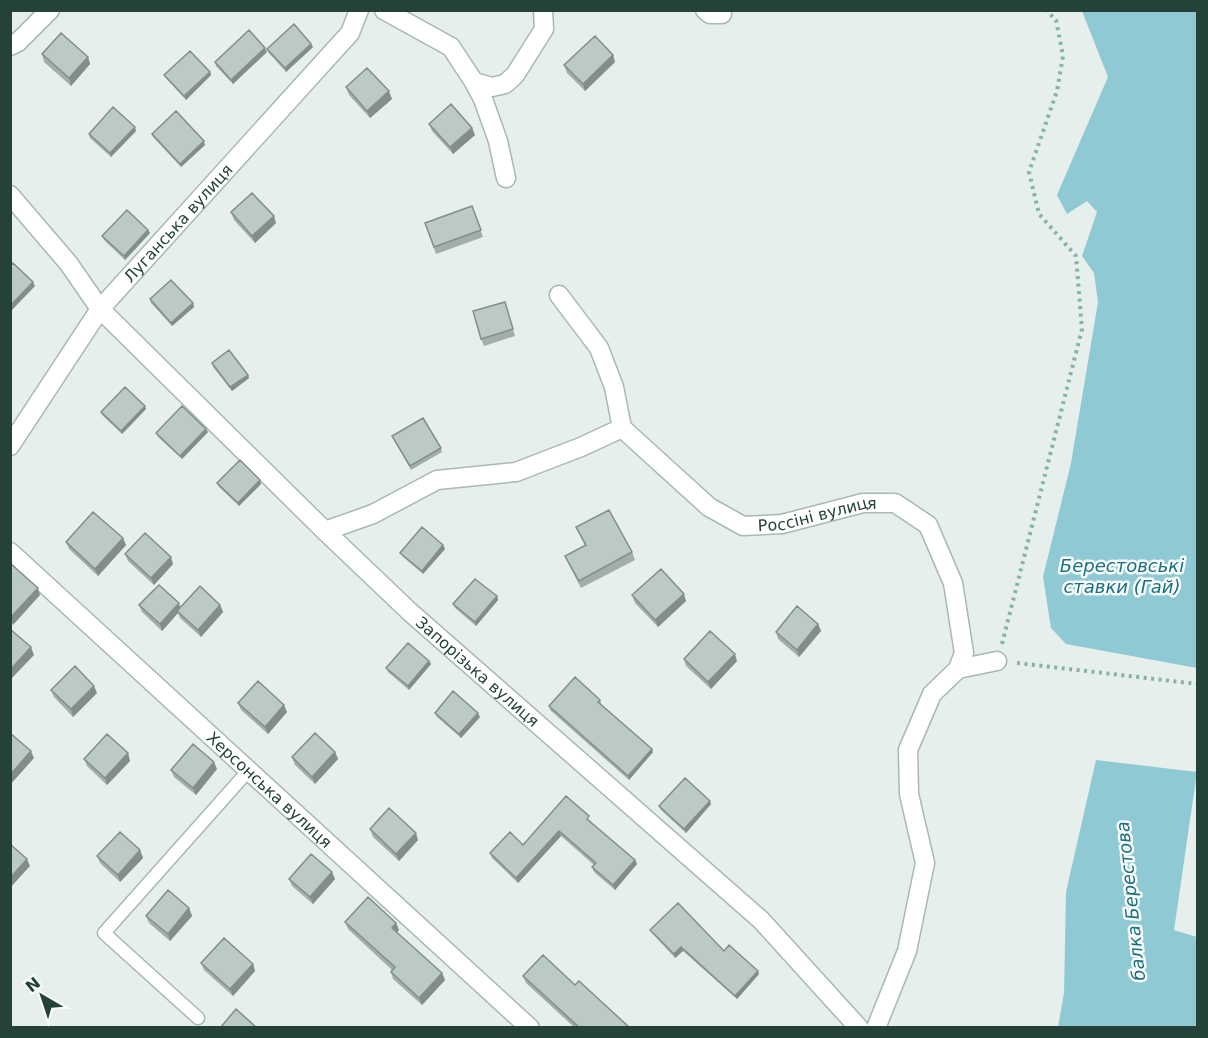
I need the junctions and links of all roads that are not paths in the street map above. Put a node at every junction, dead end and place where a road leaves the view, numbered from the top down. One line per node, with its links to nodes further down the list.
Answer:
1 (50, 10): 5 (street)
2 (359, 10): 10 (street, Луганська вулиця)
3 (384, 10): 6 (street)
4 (543, 10): 6 (street)
5 (10, 46)
6 (474, 82): 7 (street)
7 (506, 178)
8 (10, 195): 10 (street, Запорізька вулиця)
9 (559, 296): 11 (street)
10 (100, 309): 12 (street, Луганська вулиця); 13 (street, Запорізька вулиця)
11 (622, 428): 13 (street); 16 (street, Россіні вулиця)
12 (10, 446)
13 (325, 531): 20 (street, Запорізька вулиця)
14 (10, 552): 17 (street, Херсонська вулиця)
15 (997, 661): 16 (street)
16 (958, 669): 21 (street)
17 (249, 770): 18 (lane); 19 (street, Херсонська вулиця)
18 (198, 1018)
19 (530, 1028)
20 (859, 1028)
21 (876, 1028)

